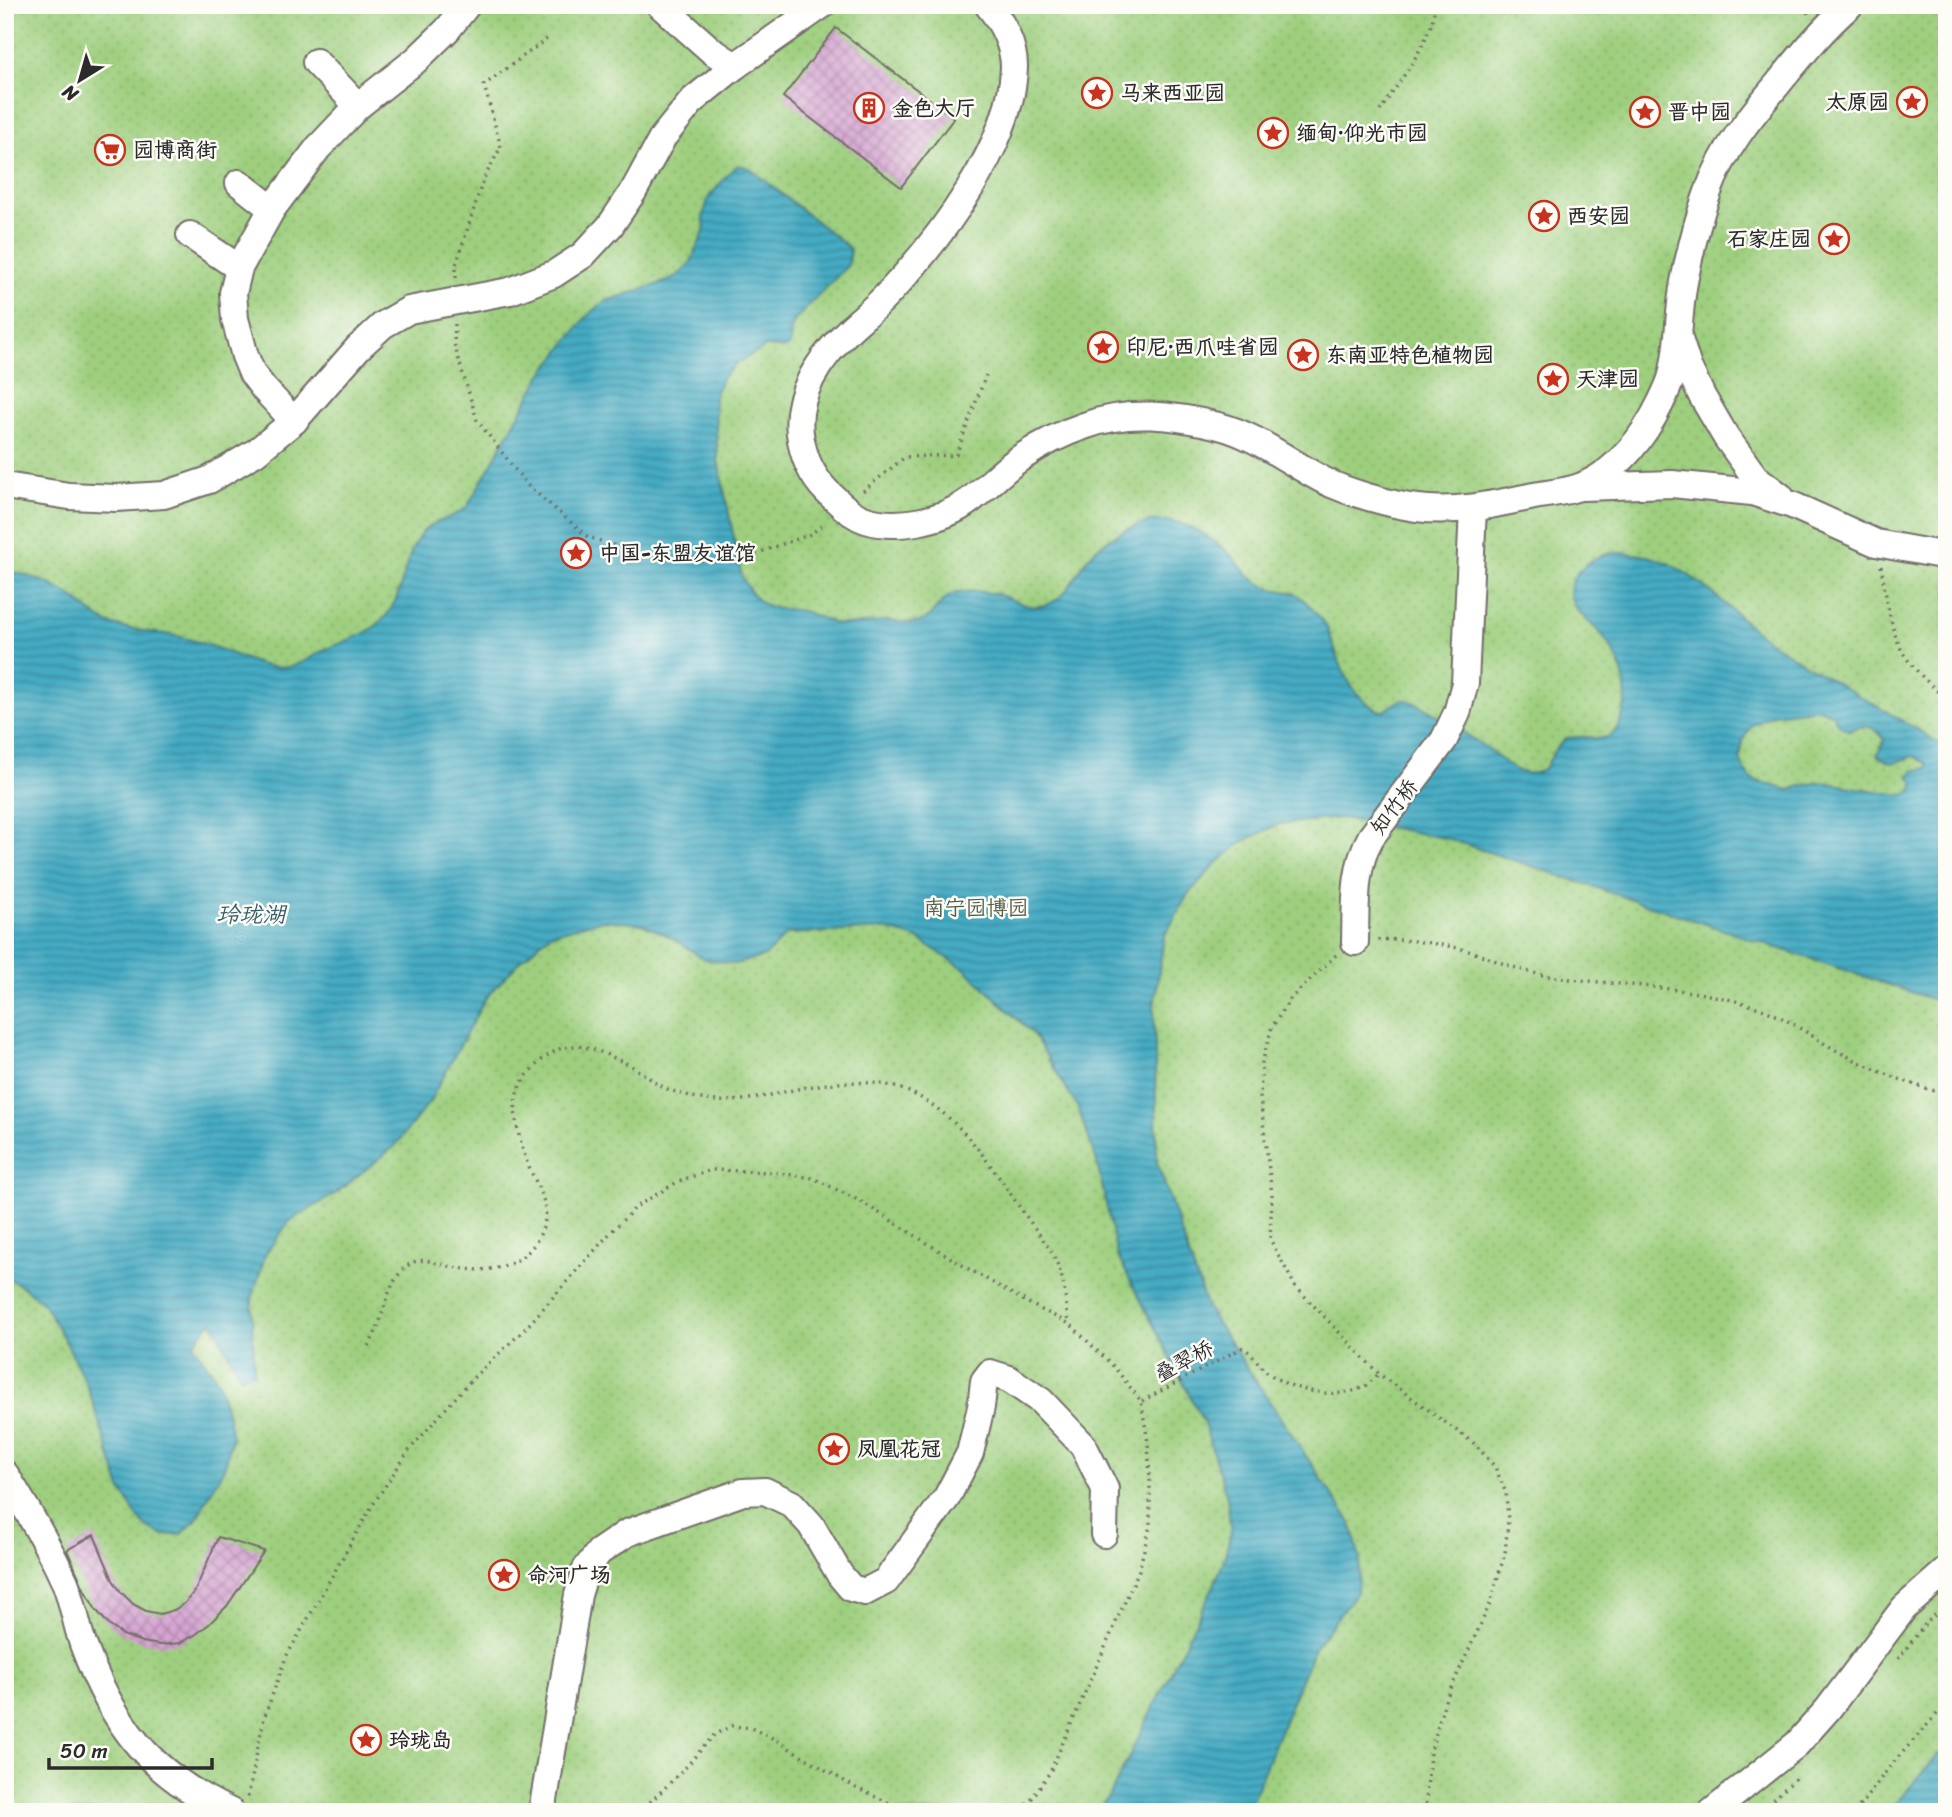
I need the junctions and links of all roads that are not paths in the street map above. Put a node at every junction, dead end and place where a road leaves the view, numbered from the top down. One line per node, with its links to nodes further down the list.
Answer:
1 (467, 5): 8 (street)
2 (660, 5): 7 (street)
3 (822, 5): 7 (street)
4 (988, 5): 18 (street)
5 (1850, 5): 13 (street)
6 (316, 62): 8 (street)
7 (734, 66): 14 (street)
8 (358, 106): 10 (street)
9 (239, 183): 10 (street)
10 (272, 209): 12 (street)
11 (190, 235): 12 (street)
12 (239, 268): 14 (street)
13 (1678, 333): 16 (street); 17 (street)
14 (294, 421): 15 (street)
15 (5, 486)
16 (1582, 487): 17 (street); 18 (street)
17 (1792, 505): 19 (street)
18 (1473, 508): 20 (street, 知竹桥)
19 (1947, 556)
20 (1354, 942)
21 (5, 1474): 24 (street)
22 (1104, 1534): 25 (street)
23 (1947, 1570): 26 (street)
24 (239, 1805)
25 (542, 1812)
26 (1712, 1812)

